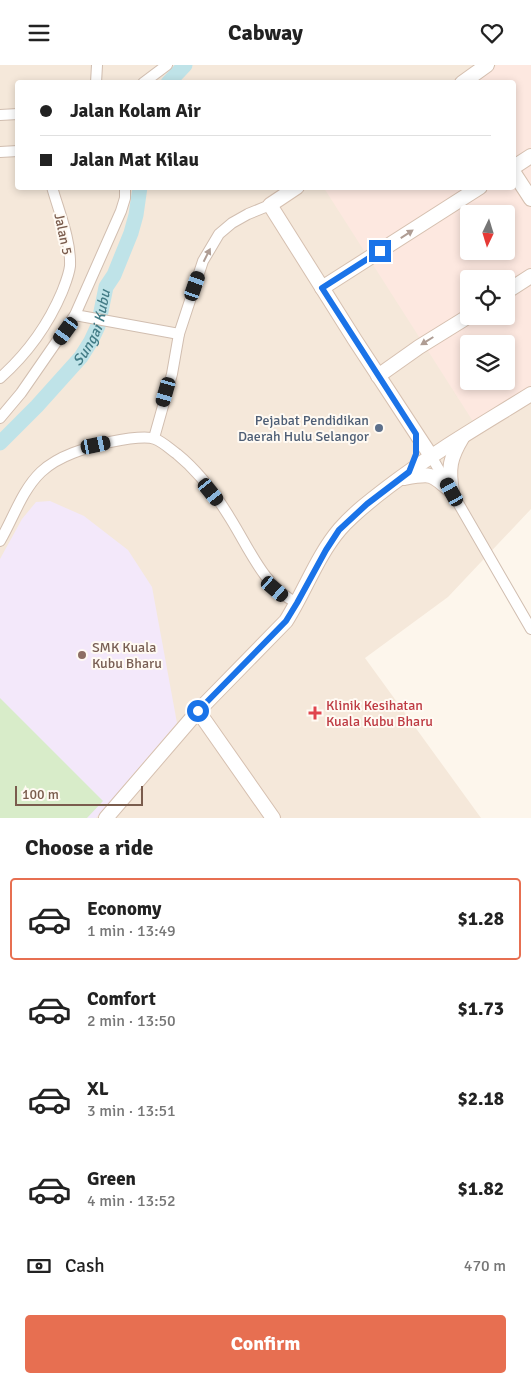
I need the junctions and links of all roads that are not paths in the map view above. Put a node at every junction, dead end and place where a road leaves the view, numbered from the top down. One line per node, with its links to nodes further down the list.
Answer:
1 (97, 65): 4 (street)
2 (167, 65): 5 (street)
3 (481, 67): 6 (street)
4 (96, 80)
5 (147, 80)
6 (466, 80)
7 (0, 115): 8 (street)
8 (15, 115)
9 (15, 151): 10 (street)
10 (0, 152)
11 (531, 156): 12 (street)
12 (516, 166)
13 (516, 176): 18 (street)
14 (53, 190): 27 (street, Jalan 5)
15 (125, 190): 23 (street)
16 (292, 190): 19 (street)
17 (475, 190): 22 (street, one-way to 17)
18 (531, 199)
19 (270, 205): 22 (street); 25 (street, one-way to 19)
20 (531, 277): 21 (street)
21 (515, 287)
22 (322, 288): 26 (street)
23 (75, 315): 25 (street); 29 (street)
24 (460, 322): 26 (street, one-way to 26)
25 (179, 334): 31 (street)
26 (378, 376): 30 (street)
27 (0, 378)
28 (531, 394): 32 (street)
29 (0, 419)
30 (418, 436): 32 (street); 33 (street); 34 (street)
31 (154, 438): 36 (street); 37 (street)
32 (458, 439): 33 (street); 35 (street)
33 (431, 456): 34 (street); 35 (street)
34 (403, 476): 35 (street); 37 (street)
35 (452, 492): 38 (street)
36 (0, 541)
37 (297, 603): 39 (street)
38 (531, 629)
39 (198, 711): 40 (street); 41 (street)
40 (106, 818)
41 (273, 818)

